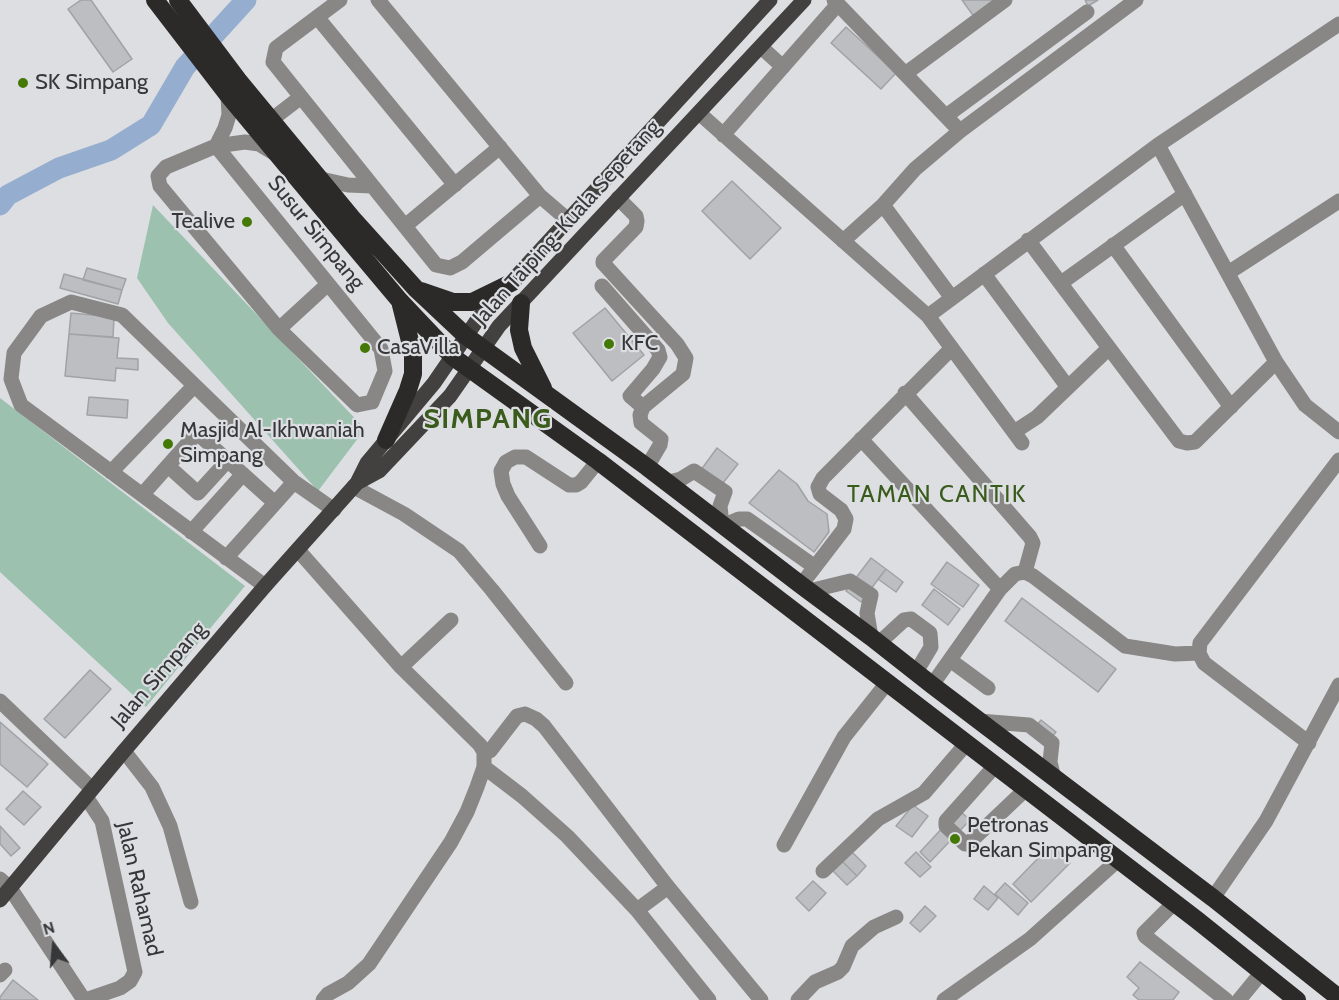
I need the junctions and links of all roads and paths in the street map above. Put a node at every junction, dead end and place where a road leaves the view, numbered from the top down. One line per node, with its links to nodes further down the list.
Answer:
1 (154, 0): 17 (highway)
2 (178, 0): 17 (highway)
3 (340, 0): 11 (street)
4 (378, 0): 27 (street)
5 (770, 0): 37 (main road, Jalan Taiping-Kuala Sepetang)
6 (804, 0): 14 (main road, Jalan Taiping-Kuala Sepetang)
7 (1005, 0): 16 (street)
8 (1136, 0): 13 (street)
9 (836, 2): 15 (street); 16 (street)
10 (1083, 6): 13 (street); 21 (street)
11 (317, 17): 19 (street); 30 (street)
12 (1339, 24): 25 (street)
13 (1098, 29): 23 (street)
14 (761, 47): 15 (street); 20 (main road, Jalan Taiping-Kuala Sepetang)
15 (783, 66): 24 (street)
16 (906, 74): 21 (street)
17 (223, 76): 18 (highway); 22 (highway)
18 (228, 95): 26 (street); 28 (highway)
19 (302, 97): 22 (street); 31 (street)
20 (699, 113): 24 (street); 34 (main road, Jalan Taiping-Kuala Sepetang)
21 (946, 116): 23 (street)
22 (271, 120): 29 (highway)
23 (960, 131): 36 (street)
24 (723, 135): 40 (street)
25 (1158, 145): 32 (street); 39 (street)
26 (216, 146): 28 (street); 46 (street, Susur Simpang); 53 (street)
27 (500, 147): 30 (street); 33 (street)
28 (277, 154): 50 (highway)
29 (321, 179): 31 (street); 48 (highway)
30 (455, 185): 38 (street)
31 (372, 186): 38 (street)
32 (1185, 194): 41 (street); 42 (street)
33 (540, 196): 37 (street); 38 (street)
34 (618, 198): 51 (main road, Jalan Taiping-Kuala Sepetang); 65 (street)
35 (1339, 201): 42 (street)
36 (883, 205): 40 (street); 49 (street)
37 (568, 220): 44 (main road, Jalan Taiping-Kuala Sepetang)
38 (405, 226)
39 (1028, 240): 43 (street); 45 (street)
40 (843, 241): 52 (street)
41 (1113, 245): 45 (street); 66 (street)
42 (1228, 273): 59 (street)
43 (984, 274): 49 (street); 62 (street)
44 (513, 282): 48 (highway); 54 (main road, Jalan Taiping-Kuala Sepetang)
45 (1060, 283): 57 (street)
46 (328, 284): 53 (street); 53 (street, Susur Simpang)
47 (602, 286): 65 (street)
48 (416, 289): 54 (highway)
49 (952, 298): 52 (street)
50 (400, 301): 58 (highway); 69 (highway)
51 (521, 303): 55 (main road, Jalan Taiping-Kuala Sepetang); 63 (highway)
52 (928, 316): 56 (street)
53 (279, 329)
54 (466, 336): 55 (highway); 58 (main road, Jalan Taiping-Kuala Sepetang)
55 (484, 348): 60 (main road, Jalan Taiping-Kuala Sepetang); 63 (highway)
56 (952, 348): 62 (street); 64 (street)
57 (1109, 348): 62 (street); 66 (street)
58 (453, 357): 60 (highway); 69 (main road, Jalan Taiping-Kuala Sepetang)
59 (1276, 362): 66 (street); 67 (street)
60 (470, 370): 72 (highway); 79 (main road, Jalan Taiping-Kuala Sepetang)
61 (194, 386): 75 (street); 75 (street); 77 (street)
62 (1067, 386)
63 (546, 393): 74 (highway)
64 (905, 393): 68 (street); 89 (street)
65 (643, 406): 74 (street)
66 (1231, 407)
67 (1339, 432)
68 (861, 439): 88 (street); 92 (street)
69 (386, 440): 79 (main road, Jalan Taiping-Kuala Sepetang)
70 (228, 460): 73 (street); 73 (street); 76 (street)
71 (1339, 460): 95 (street)
72 (598, 461): 85 (street); 100 (highway)
73 (168, 466): 80 (street)
74 (647, 467): 78 (highway)
75 (111, 472): 80 (street)
76 (243, 474): 81 (street); 84 (street)
77 (294, 482): 81 (street); 82 (street)
78 (666, 483): 83 (highway); 83 (street)
79 (356, 485): 82 (main road, Jalan Simpang); 99 (street)
80 (142, 495): 84 (street)
81 (275, 503): 87 (street)
82 (333, 510): 86 (main road, Jalan Simpang)
83 (724, 527): 88 (street); 91 (highway)
84 (191, 532): 87 (street)
85 (540, 546)
86 (298, 550): 90 (main road, Jalan Simpang); 97 (street)
87 (226, 558): 90 (street)
88 (815, 567): 91 (street)
89 (1025, 572): 92 (street); 95 (street)
90 (265, 586): 108 (main road, Jalan Simpang)
91 (805, 588): 94 (highway); 94 (street)
92 (1000, 589): 96 (street)
93 (451, 620): 97 (street)
94 (875, 640): 98 (highway); 98 (street)
95 (1199, 652): 106 (street)
96 (950, 660): 101 (street); 103 (street)
97 (401, 667): 109 (street)
98 (916, 672): 101 (highway)
99 (566, 683)
100 (887, 683): 107 (highway); 116 (street)
101 (932, 685): 105 (highway)
102 (1339, 685): 106 (street)
103 (988, 688)
104 (0, 701): 113 (street)
105 (979, 721): 111 (highway); 111 (street)
106 (1309, 743): 123 (street)
107 (966, 744): 110 (highway); 119 (street)
108 (124, 751): 113 (main road, Jalan Simpang); 124 (street)
109 (484, 760): 121 (street); 126 (street); 131 (street)
110 (995, 766): 112 (highway); 112 (street)
111 (1054, 778): 114 (highway)
112 (1026, 789): 115 (highway)
113 (89, 793): 122 (main road, Jalan Simpang); 130 (street, Jalan Rahamad)
114 (1110, 820): 115 (highway); 117 (highway)
115 (1090, 839): 118 (highway)
116 (784, 845)
117 (1159, 858): 120 (highway); 123 (highway)
118 (1118, 860): 120 (highway); 135 (street)
119 (823, 871)
120 (1145, 881): 125 (highway)
121 (668, 886): 126 (street); 133 (street)
122 (3, 889): 130 (street)
123 (1212, 898): 129 (highway)
124 (191, 902)
125 (1173, 903): 128 (highway); 136 (street)
126 (637, 910): 132 (street)
127 (896, 917): 134 (street)
128 (1262, 972): 137 (street); 138 (highway)
129 (1339, 998)
130 (84, 1000)
131 (323, 1000)
132 (709, 1000)
133 (761, 1000)
134 (798, 1000)
135 (944, 1000)
136 (1226, 1000)
137 (1239, 1000)
138 (1297, 1000)

